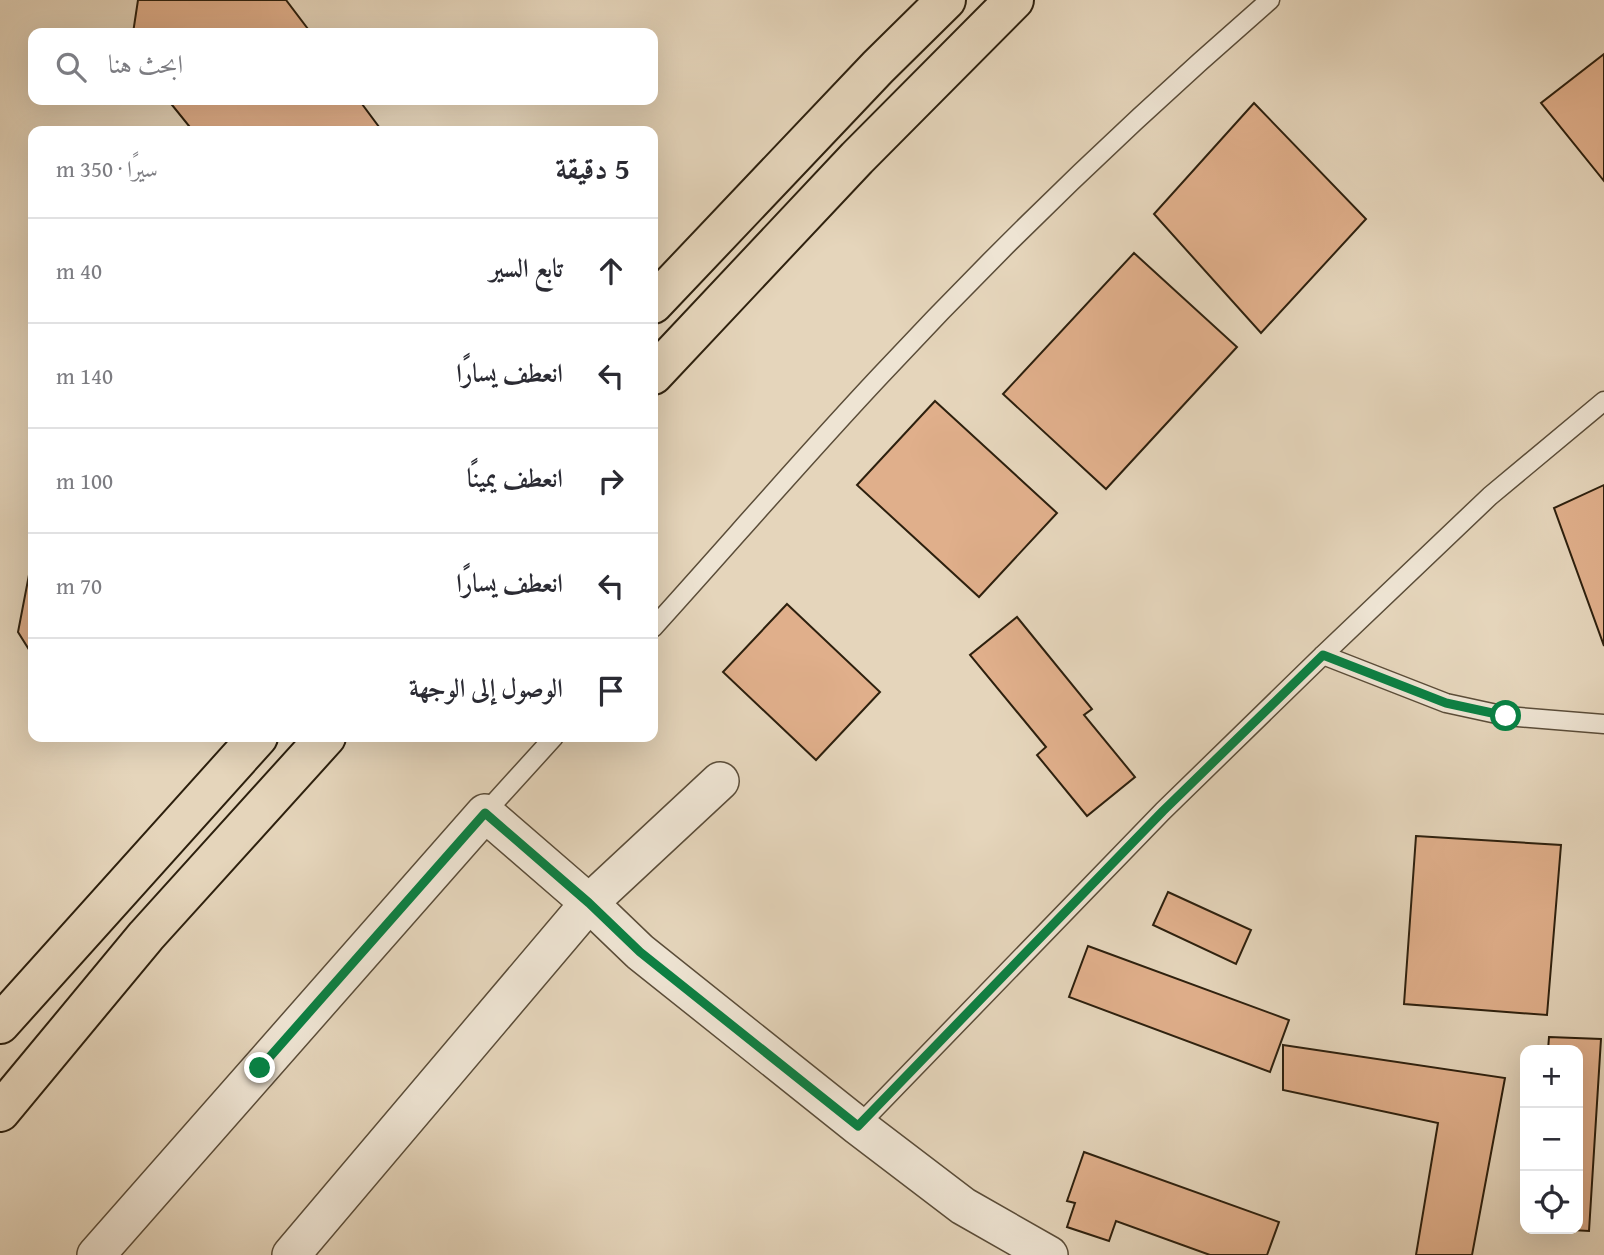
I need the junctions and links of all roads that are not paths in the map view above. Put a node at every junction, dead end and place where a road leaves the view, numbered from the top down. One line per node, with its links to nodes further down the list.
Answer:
1 (946, 0): 4 (highway)
2 (1014, 0): 5 (highway)
3 (1270, 0): 7 (lane)
4 (658, 299)
5 (658, 370)
6 (1604, 401): 8 (lane)
7 (658, 622)
8 (1323, 655): 9 (lane); 18 (lane)
9 (1604, 724)
10 (254, 742): 16 (highway)
11 (321, 742): 17 (highway)
12 (549, 742): 14 (lane)
13 (720, 781): 15 (street)
14 (485, 813): 15 (street); 19 (street)
15 (589, 903): 18 (street); 20 (street)
16 (0, 1024)
17 (0, 1112)
18 (858, 1126): 21 (street)
19 (96, 1255)
20 (291, 1255)
21 (1049, 1255)

